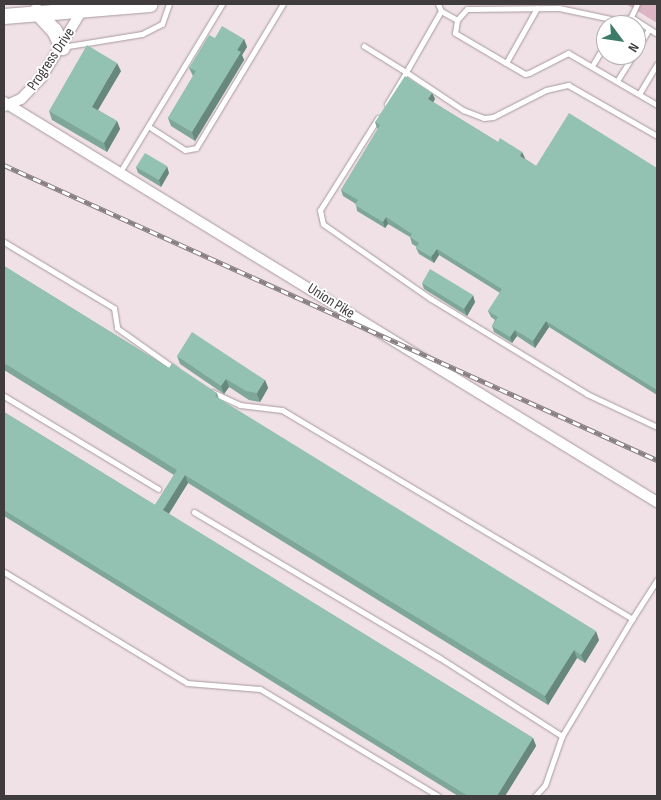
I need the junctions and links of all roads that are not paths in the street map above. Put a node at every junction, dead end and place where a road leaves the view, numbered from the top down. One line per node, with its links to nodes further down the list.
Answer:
1 (150, 4): 6 (main road)
2 (169, 4): 18 (lane)
3 (222, 4): 29 (lane)
4 (283, 4): 29 (lane)
5 (438, 4): 9 (lane)
6 (85, 6): 8 (main road); 18 (street, Progress Drive)
7 (537, 8): 11 (lane); 12 (lane); 20 (lane)
8 (36, 11): 10 (main road); 18 (main road)
9 (441, 12): 12 (lane); 24 (lane)
10 (4, 16)
11 (596, 17)
12 (457, 20): 20 (lane)
13 (646, 27): 14 (lane)
14 (649, 29): 15 (lane); 16 (lane)
15 (646, 34)
16 (657, 34)
17 (364, 46): 24 (lane)
18 (62, 47): 27 (street, Progress Drive)
19 (596, 59): 23 (lane)
20 (506, 63): 23 (lane)
21 (657, 64): 26 (lane)
22 (627, 65): 25 (lane)
23 (592, 66): 25 (lane)
24 (406, 72): 30 (lane); 36 (lane)
25 (617, 81): 26 (lane)
26 (639, 94): 28 (lane)
27 (5, 105): 31 (street, Union Pike)
28 (657, 105)
29 (148, 126): 31 (lane)
30 (657, 136)
31 (120, 172): 38 (street, Union Pike)
32 (4, 242): 33 (lane)
33 (180, 372)
34 (203, 386): 42 (lane)
35 (4, 396): 37 (lane)
36 (657, 426)
37 (158, 489)
38 (657, 502)
39 (194, 512): 43 (lane)
40 (4, 572): 44 (lane)
41 (657, 580): 42 (lane)
42 (632, 619): 43 (lane)
43 (562, 736): 45 (lane)
44 (438, 796)
45 (535, 796)

